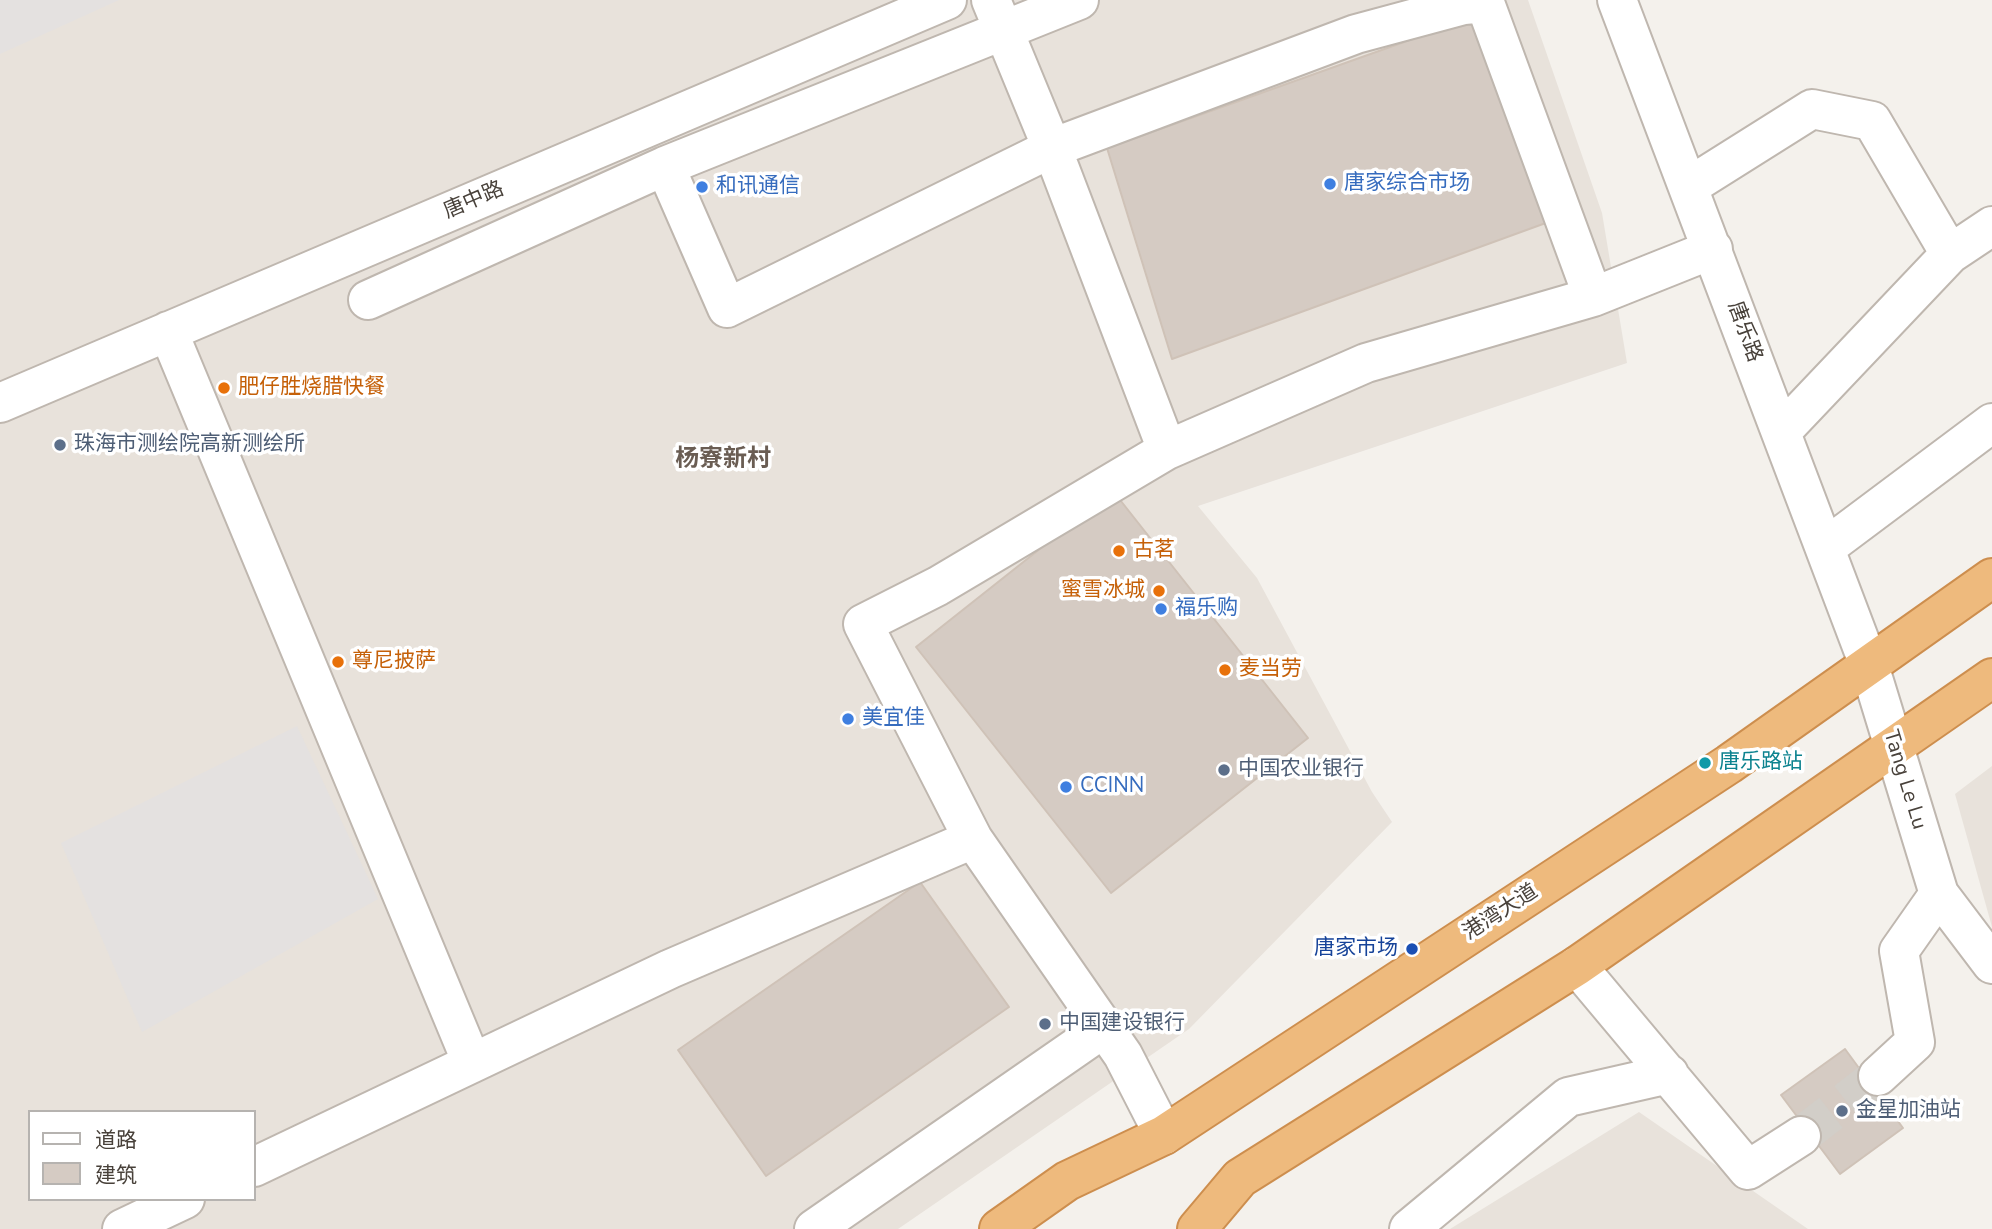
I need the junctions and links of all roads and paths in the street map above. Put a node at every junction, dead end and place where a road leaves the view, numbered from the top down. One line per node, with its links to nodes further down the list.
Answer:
1 (947, 0): 14 (street, 唐中路)
2 (1079, 0): 5 (street)
3 (1617, 0): 8 (street, 唐乐路)
4 (1484, 2): 6 (street); 12 (street)
5 (997, 15): 6 (street); 7 (street)
6 (1052, 148): 7 (street); 18 (street)
7 (665, 166): 13 (street)
8 (1688, 187): 10 (street, 唐乐路); 11 (street)
9 (1992, 226): 11 (street)
10 (1713, 249): 12 (street); 17 (street, 唐乐路)
11 (1950, 254): 17 (street)
12 (1593, 297): 18 (street)
13 (368, 300)
14 (168, 331): 15 (street, 唐中路); 29 (street)
15 (0, 403)
16 (1992, 423): 19 (street)
17 (1781, 432): 19 (street, 唐乐路)
18 (1167, 450): 24 (street)
19 (1825, 548): 21 (street, 唐乐路)
20 (1992, 578): 21 (highway, 港湾大道)
21 (1869, 665): 23 (street, Tang Le Lu); 32 (highway, 港湾大道)
22 (1992, 678): 23 (highway)
23 (1894, 746): 25 (street, Tang Le Lu); 27 (highway)
24 (973, 839): 28 (street); 29 (street)
25 (1939, 894): 26 (street); 31 (street)
26 (1992, 964)
27 (1577, 966): 30 (street); 39 (highway)
28 (1104, 1028): 32 (street); 37 (street)
29 (472, 1063): 34 (street)
30 (1669, 1074): 33 (street); 40 (street)
31 (1878, 1076)
32 (1164, 1135): 38 (highway, 港湾大道)
33 (1801, 1136)
34 (256, 1166)
35 (181, 1201): 36 (street)
36 (122, 1229)
37 (814, 1229)
38 (999, 1229)
39 (1197, 1229)
40 (1409, 1229)

